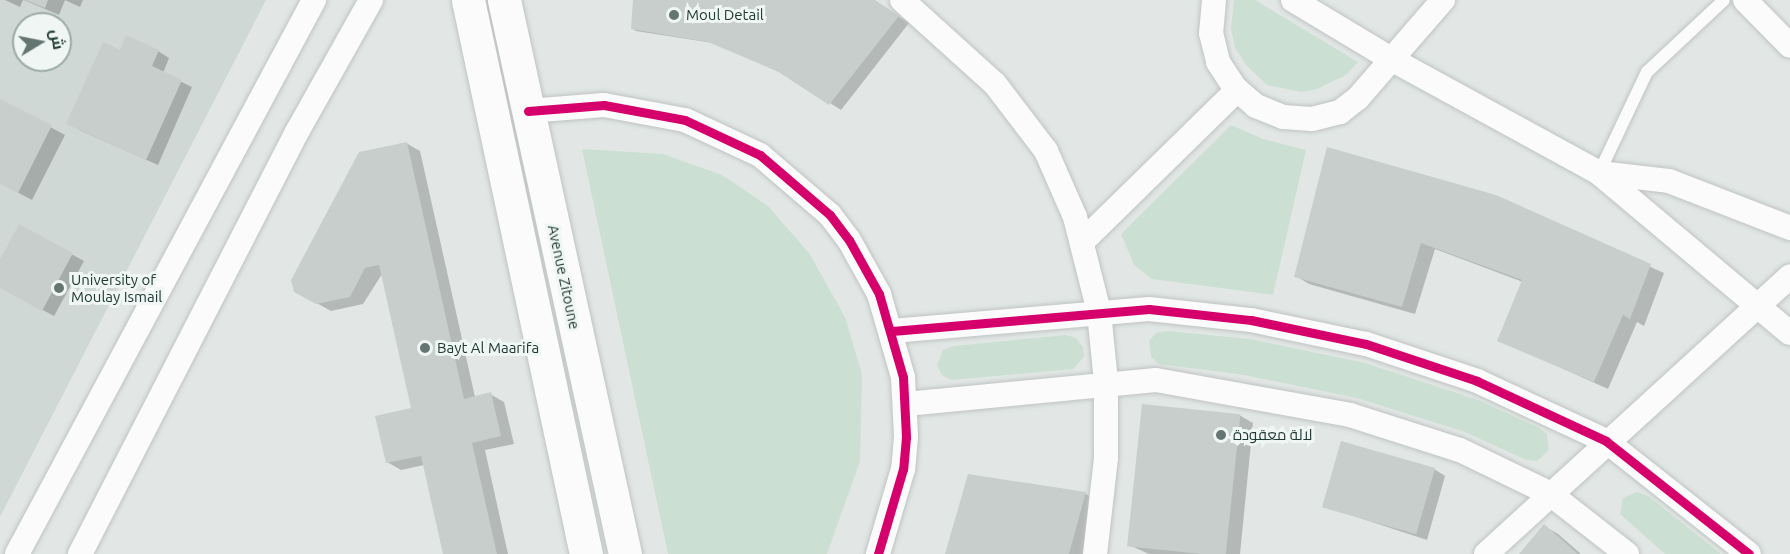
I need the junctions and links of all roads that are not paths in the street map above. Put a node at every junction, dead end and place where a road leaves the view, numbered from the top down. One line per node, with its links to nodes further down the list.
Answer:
1 (314, 0): 27 (street)
2 (371, 0): 28 (street)
3 (468, 0): 29 (main road)
4 (504, 0): 14 (main road, Avenue Zitoune)
5 (902, 0): 17 (street)
6 (1214, 0): 13 (street)
7 (1293, 0): 12 (street)
8 (1443, 0): 12 (street)
9 (1724, 0): 15 (lane)
10 (1745, 0): 11 (street)
11 (1790, 46)
12 (1391, 59): 13 (street); 15 (street)
13 (1237, 90): 17 (street)
14 (528, 111): 21 (street); 30 (main road, Avenue Zitoune)
15 (1599, 173): 16 (street); 19 (street)
16 (1790, 228)
17 (1082, 242): 20 (street)
18 (1790, 276): 19 (street)
19 (1757, 307): 22 (street); 25 (street)
20 (1099, 312): 21 (street); 23 (street); 25 (street)
21 (892, 332): 24 (street)
22 (1790, 333)
23 (1106, 382): 24 (street); 26 (street); 32 (street)
24 (906, 404): 31 (street)
25 (1606, 441): 26 (street); 35 (street)
26 (1549, 493): 33 (street); 34 (street)
27 (17, 554)
28 (80, 554)
29 (586, 554)
30 (625, 554)
31 (878, 554)
32 (1095, 554)
33 (1486, 554)
34 (1627, 554)
35 (1749, 554)

